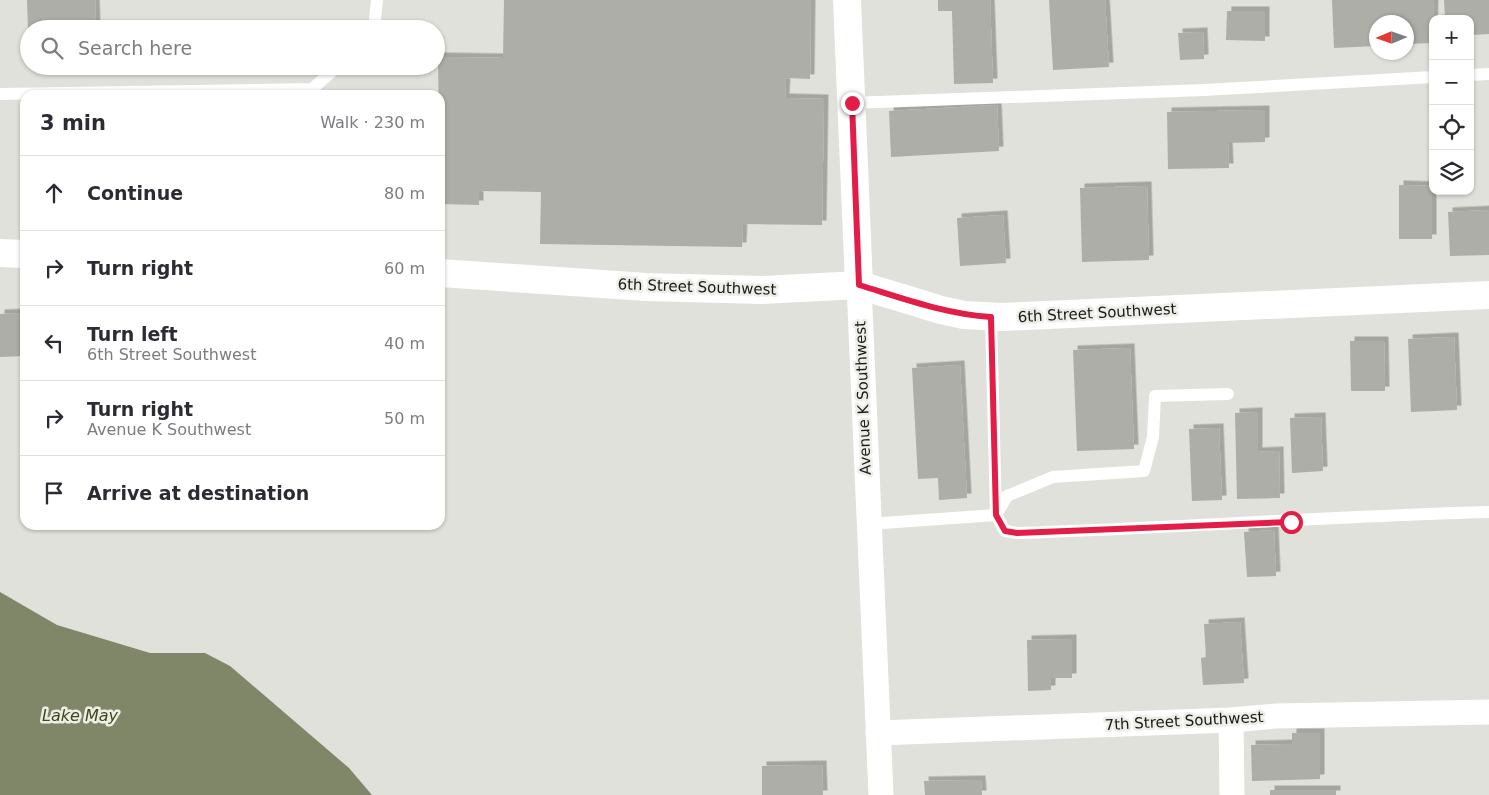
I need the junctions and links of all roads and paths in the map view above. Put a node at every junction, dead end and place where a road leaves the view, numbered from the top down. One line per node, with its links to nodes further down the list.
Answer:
1 (377, 0): 3 (lane)
2 (847, 0): 11 (street, Avenue K Southwest)
3 (375, 20)
4 (1489, 74): 6 (lane)
5 (329, 75): 8 (lane)
6 (1474, 75)
7 (1429, 77): 11 (lane)
8 (314, 90)
9 (0, 94): 10 (lane)
10 (20, 94)
11 (852, 103): 15 (street, Avenue K Southwest)
12 (0, 253): 13 (street)
13 (20, 254)
14 (445, 273): 15 (street, 6th Street Southwest)
15 (859, 285): 17 (street, 6th Street Southwest); 21 (street, Avenue K Southwest)
16 (1489, 296): 17 (street, 6th Street Southwest)
17 (991, 317): 20 (lane)
18 (1228, 394): 20 (lane)
19 (1489, 512): 20 (lane)
20 (996, 515): 21 (lane)
21 (869, 524): 24 (street, Avenue K Southwest)
22 (1489, 712): 23 (street, 7th Street Southwest)
23 (1231, 720): 24 (street, 7th Street Southwest); 26 (street)
24 (878, 733): 25 (street, Avenue K Southwest)
25 (881, 795)
26 (1232, 795)

